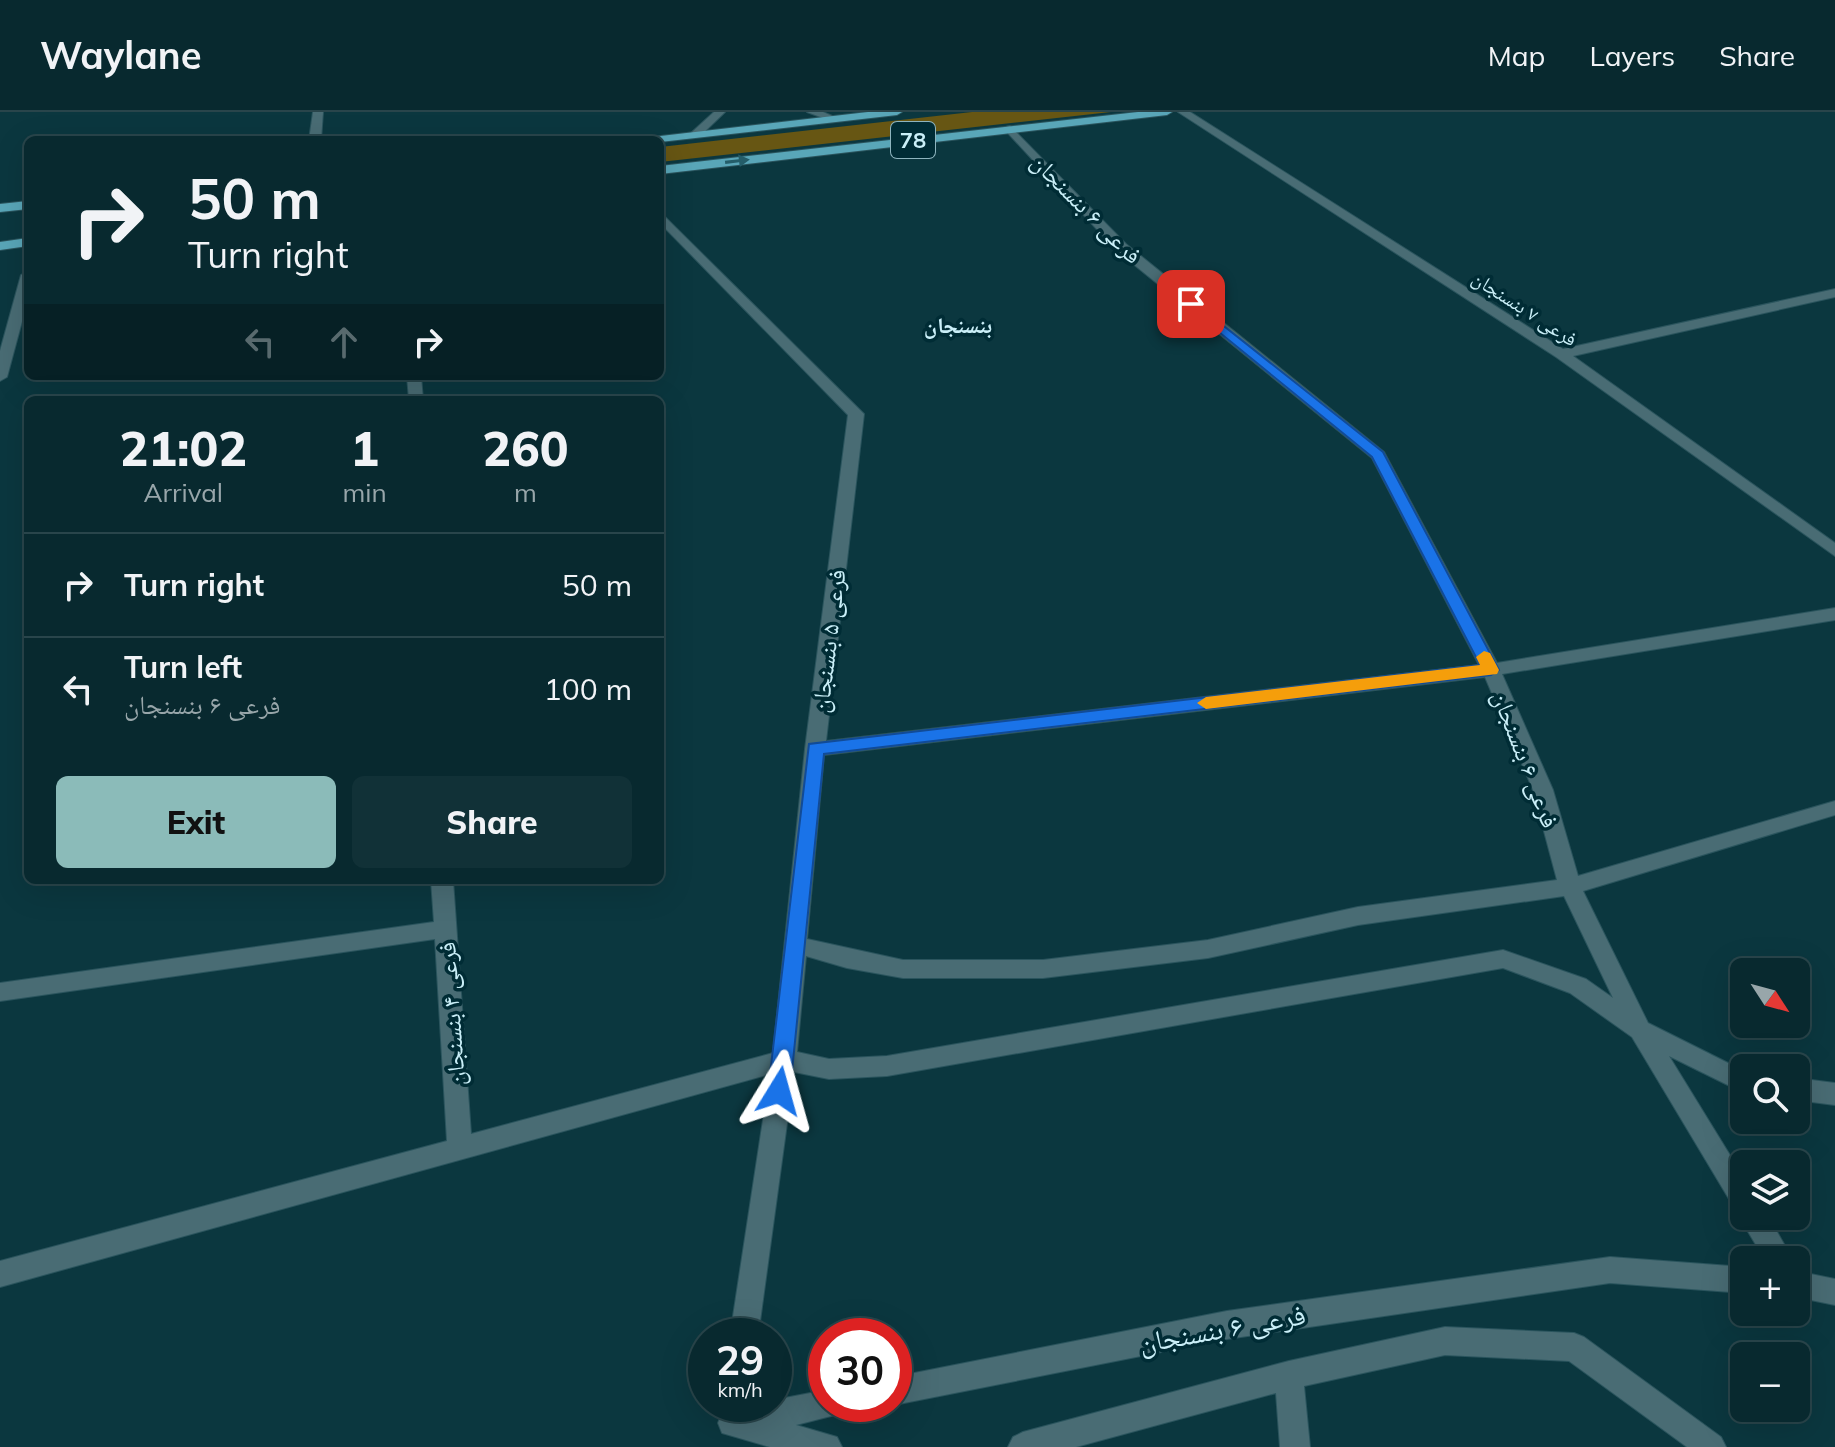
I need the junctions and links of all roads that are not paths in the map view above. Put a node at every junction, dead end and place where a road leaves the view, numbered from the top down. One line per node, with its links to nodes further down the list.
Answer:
1 (318, 112): 10 (street)
2 (720, 112): 9 (street)
3 (812, 112): 7 (street)
4 (897, 112): 7 (main road, 78)
5 (1167, 112): 8 (main road, 78)
6 (1183, 112): 20 (street, فرعی ۷ بنسنجان)
7 (834, 119): 9 (main road, 78)
8 (1010, 129): 12 (main road, 78, one-way to 8); 24 (street, فرعی ۶ بنسنجان)
9 (695, 135): 11 (main road, 78)
10 (315, 136)
11 (664, 139)
12 (664, 170)
13 (24, 205): 14 (main road)
14 (0, 208)
15 (664, 220): 25 (street, فرعی ۵ بنسنجان)
16 (24, 243): 17 (main road)
17 (0, 246)
18 (24, 290): 21 (street)
19 (1835, 293): 20 (street)
20 (1561, 354): 22 (street, فرعی ۷ بنسنجان)
21 (0, 377)
22 (1835, 551)
23 (1835, 614): 24 (street)
24 (1491, 670): 25 (street); 28 (street, فرعی ۶ بنسنجان)
25 (815, 749): 30 (street, فرعی ۵ بنسنجان)
26 (1835, 808): 28 (street)
27 (442, 884): 29 (street, فرعی ۴ بنسنجان)
28 (1570, 887): 30 (street); 32 (street, فرعی ۶ بنسنجان)
29 (445, 929): 31 (street); 37 (street, فرعی ۴ بنسنجان)
30 (795, 944): 33 (street, فرعی ۵ بنسنجان)
31 (0, 992)
32 (1640, 1030): 33 (street); 34 (street); 38 (street, فرعی ۶ بنسنجان)
33 (784, 1060): 37 (street); 43 (street, فرعی ۵ بنسنجان)
34 (1730, 1076)
35 (1810, 1091): 36 (street)
36 (1835, 1094)
37 (460, 1148): 39 (street)
38 (1730, 1178)
39 (0, 1274)
40 (1730, 1279): 45 (street, فرعی ۶ بنسنجان)
41 (1810, 1287): 42 (street)
42 (1835, 1292)
43 (747, 1318)
44 (1289, 1375): 48 (street); 49 (street); 50 (street)
45 (912, 1387)
46 (756, 1422): 47 (street)
47 (827, 1447)
48 (1023, 1447)
49 (1295, 1447)
50 (1711, 1447)

